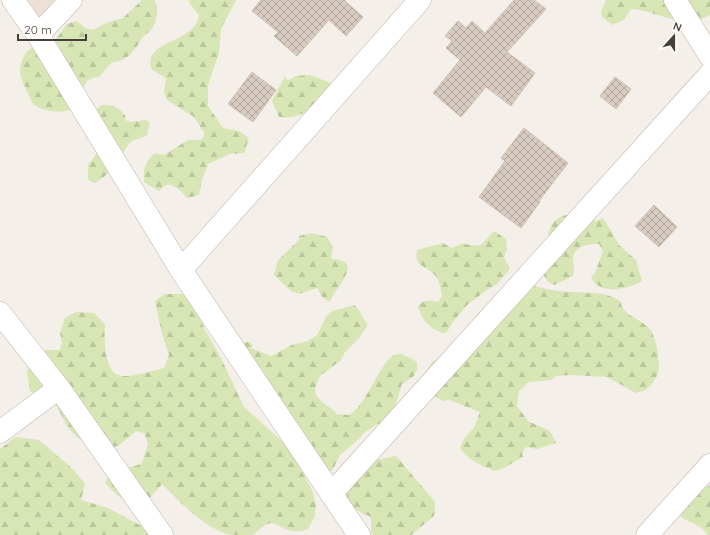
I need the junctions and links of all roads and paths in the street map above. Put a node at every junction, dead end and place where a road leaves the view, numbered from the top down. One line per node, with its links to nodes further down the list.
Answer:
1 (13, 0): 5 (street)
2 (71, 0): 5 (street)
3 (420, 0): 8 (street)
4 (675, 0): 6 (street)
5 (38, 35): 8 (street)
6 (710, 56)
7 (710, 74): 13 (street)
8 (181, 270): 13 (street)
9 (0, 313): 10 (street)
10 (59, 388): 11 (street); 14 (street)
11 (0, 432)
12 (710, 466): 16 (street)
13 (331, 494): 15 (street)
14 (162, 535)
15 (359, 535)
16 (647, 535)

